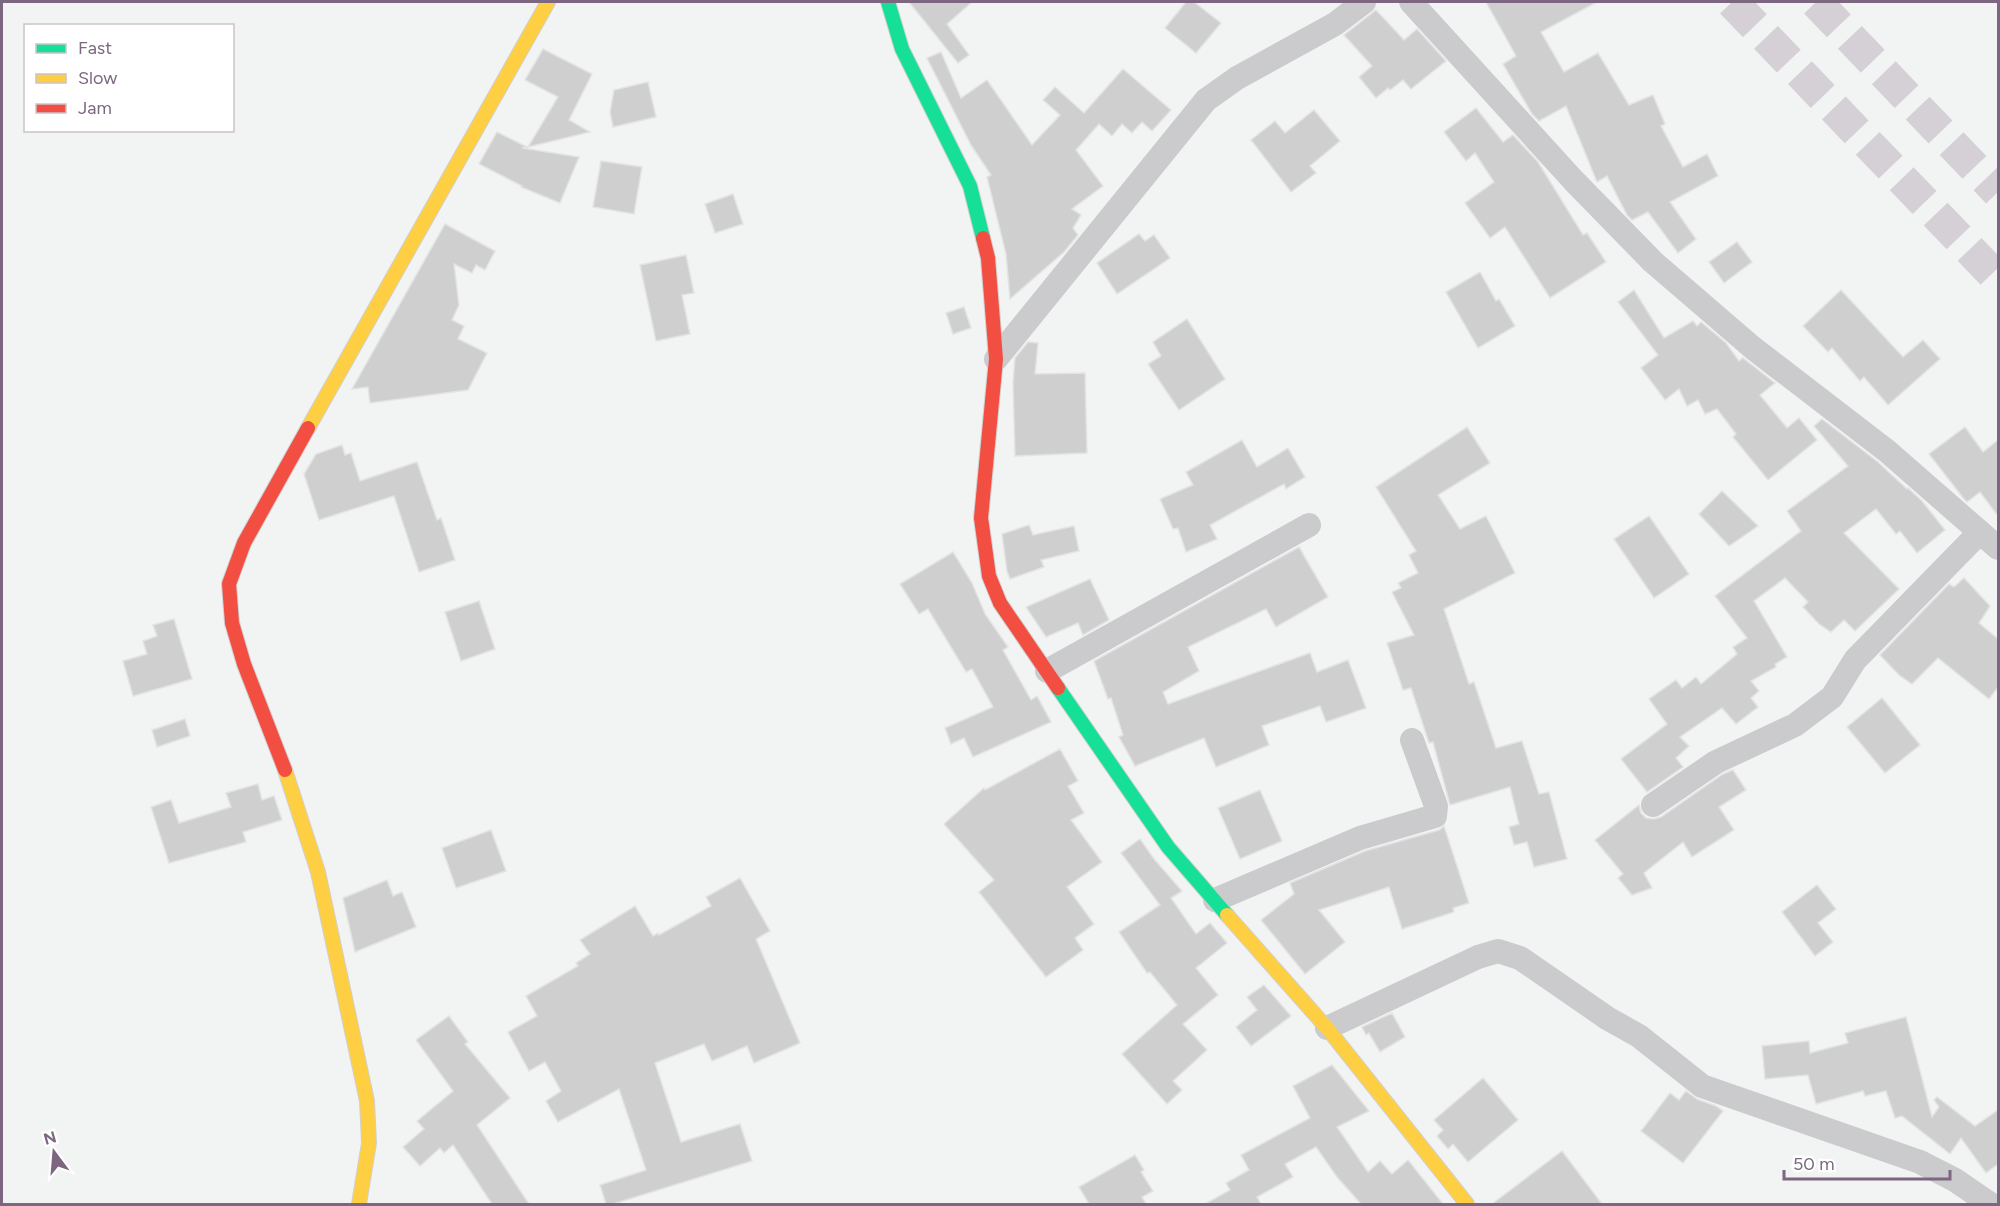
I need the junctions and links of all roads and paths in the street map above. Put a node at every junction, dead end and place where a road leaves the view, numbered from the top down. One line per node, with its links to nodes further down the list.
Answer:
1 (548, 2): 14 (street)
2 (888, 2): 5 (street)
3 (1364, 2): 5 (street)
4 (1411, 2): 7 (street)
5 (996, 359): 9 (street)
6 (1309, 525): 9 (street)
7 (1980, 532): 8 (street); 11 (street)
8 (1998, 548)
9 (1047, 671): 12 (street)
10 (1412, 740): 12 (street)
11 (1653, 805)
12 (1215, 900): 13 (street)
13 (1327, 1028): 15 (street); 16 (street)
14 (360, 1204)
15 (1467, 1204)
16 (1990, 1204)

